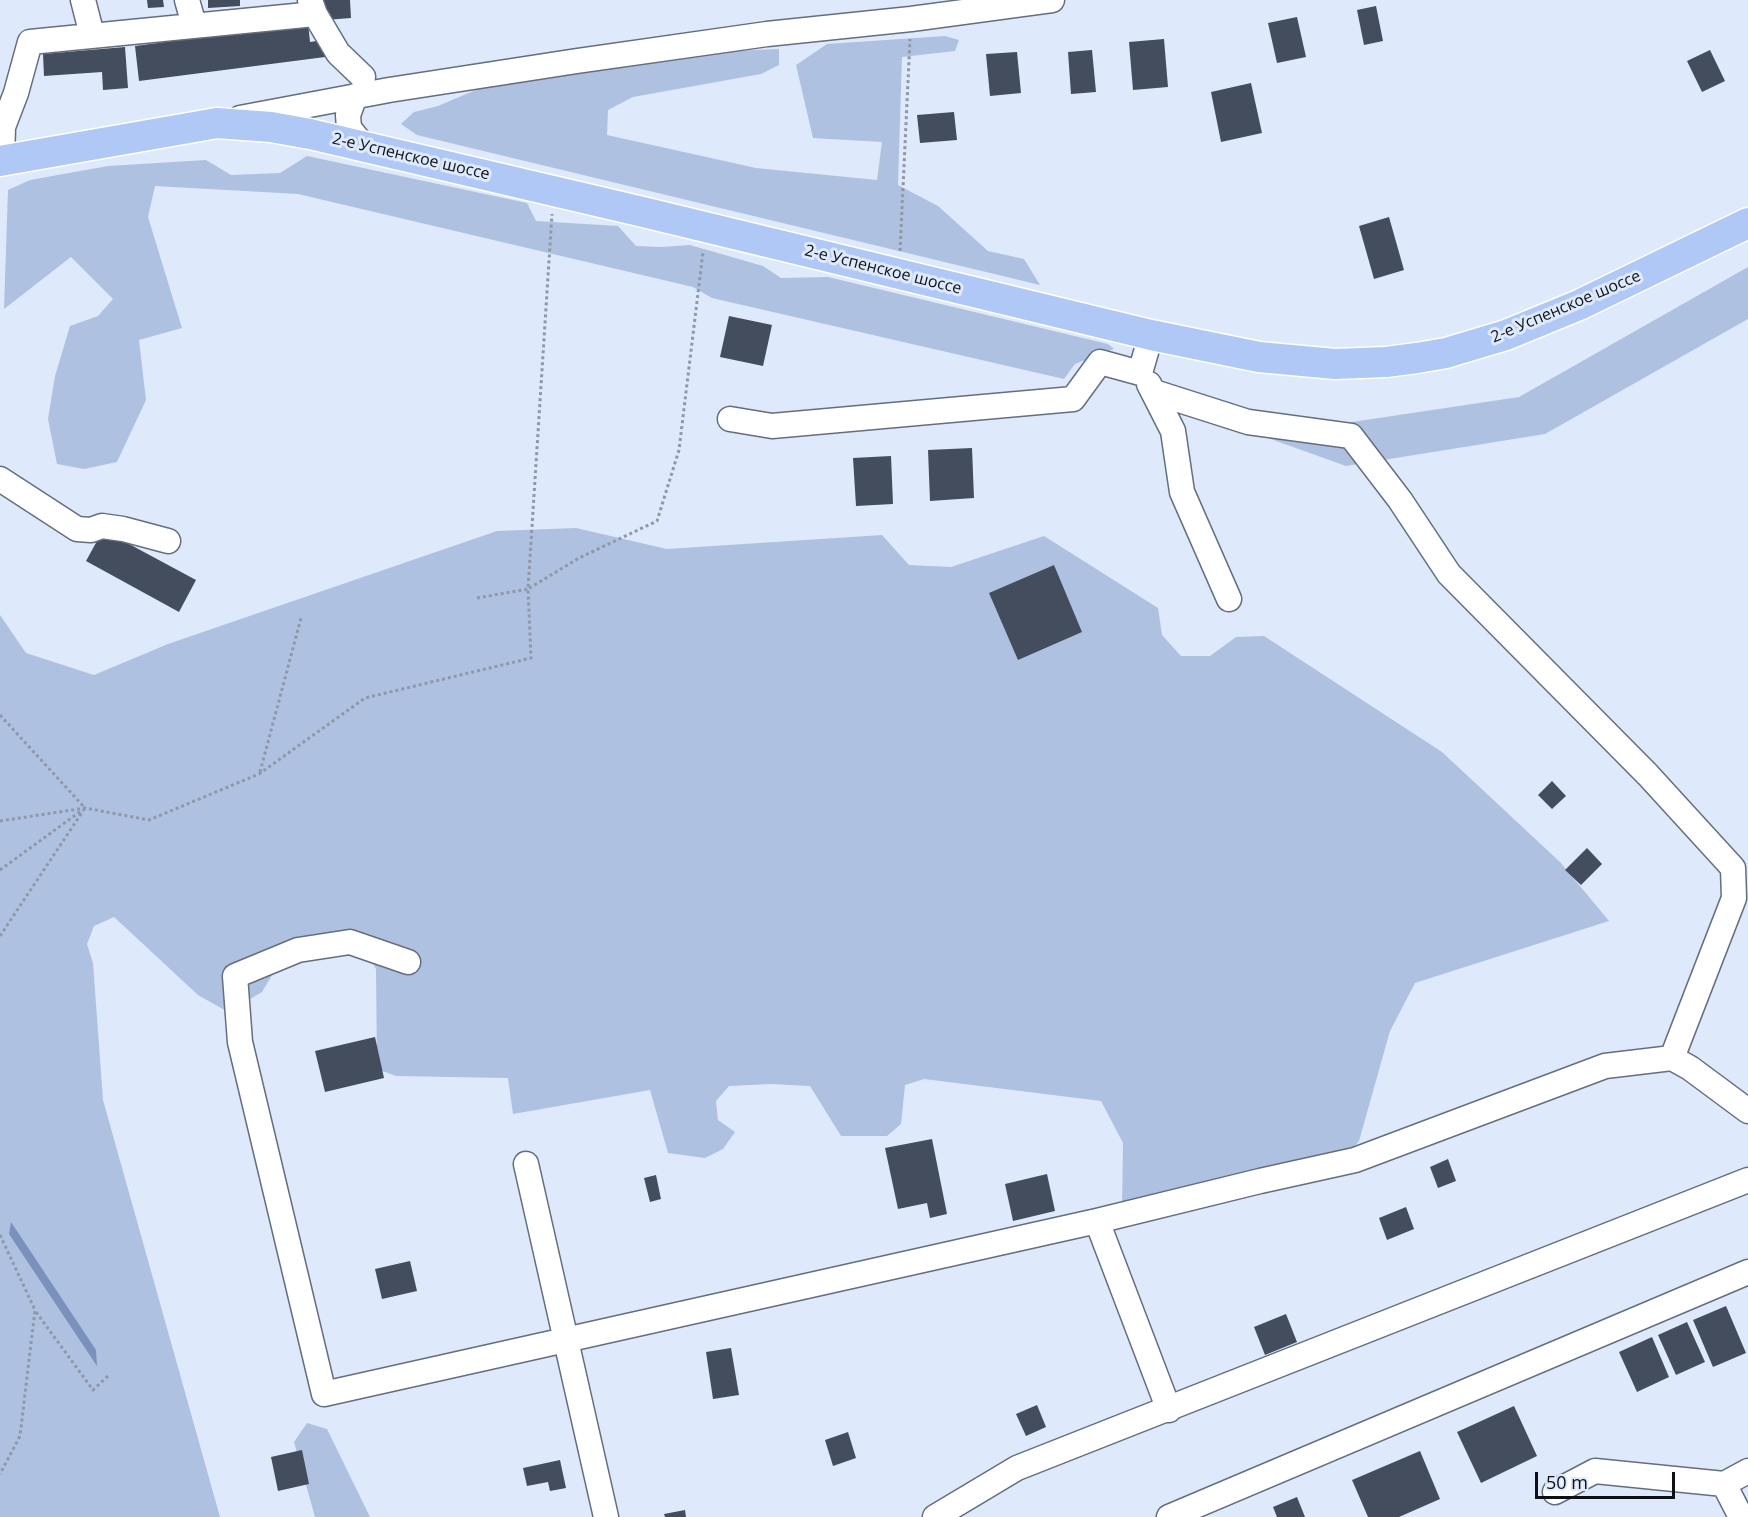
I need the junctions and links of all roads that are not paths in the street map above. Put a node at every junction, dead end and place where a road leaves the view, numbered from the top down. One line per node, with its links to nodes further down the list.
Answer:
1 (83, 0): 6 (street)
2 (187, 0): 5 (street)
3 (1052, 0): 7 (street)
4 (312, 7): 5 (street); 7 (street)
5 (194, 26): 6 (street)
6 (93, 35): 10 (street)
7 (359, 87): 8 (street); 9 (street)
8 (218, 123): 9 (main road, 2-е Успенское шоссе); 10 (main road, 2-е Успенское шоссе)
9 (372, 148): 12 (main road, 2-е Успенское шоссе)
10 (1, 160)
11 (1748, 222): 12 (main road, 2-е Успенское шоссе)
12 (1151, 335): 13 (street)
13 (1140, 373): 14 (street); 15 (street)
14 (1154, 392): 18 (street); 20 (street)
15 (730, 419)
16 (0, 479): 17 (street)
17 (168, 541)
18 (1228, 599)
19 (408, 962): 26 (street)
20 (1672, 1058): 21 (street); 24 (street)
21 (1748, 1111)
22 (526, 1164): 26 (street)
23 (1748, 1180): 27 (street)
24 (1097, 1221): 26 (street); 27 (street)
25 (1748, 1272): 33 (street)
26 (565, 1340): 31 (street)
27 (1169, 1410): 32 (street)
28 (1748, 1471): 29 (street)
29 (1724, 1484): 30 (street); 34 (street)
30 (1555, 1492)
31 (606, 1517)
32 (935, 1517)
33 (1169, 1517)
34 (1741, 1517)

